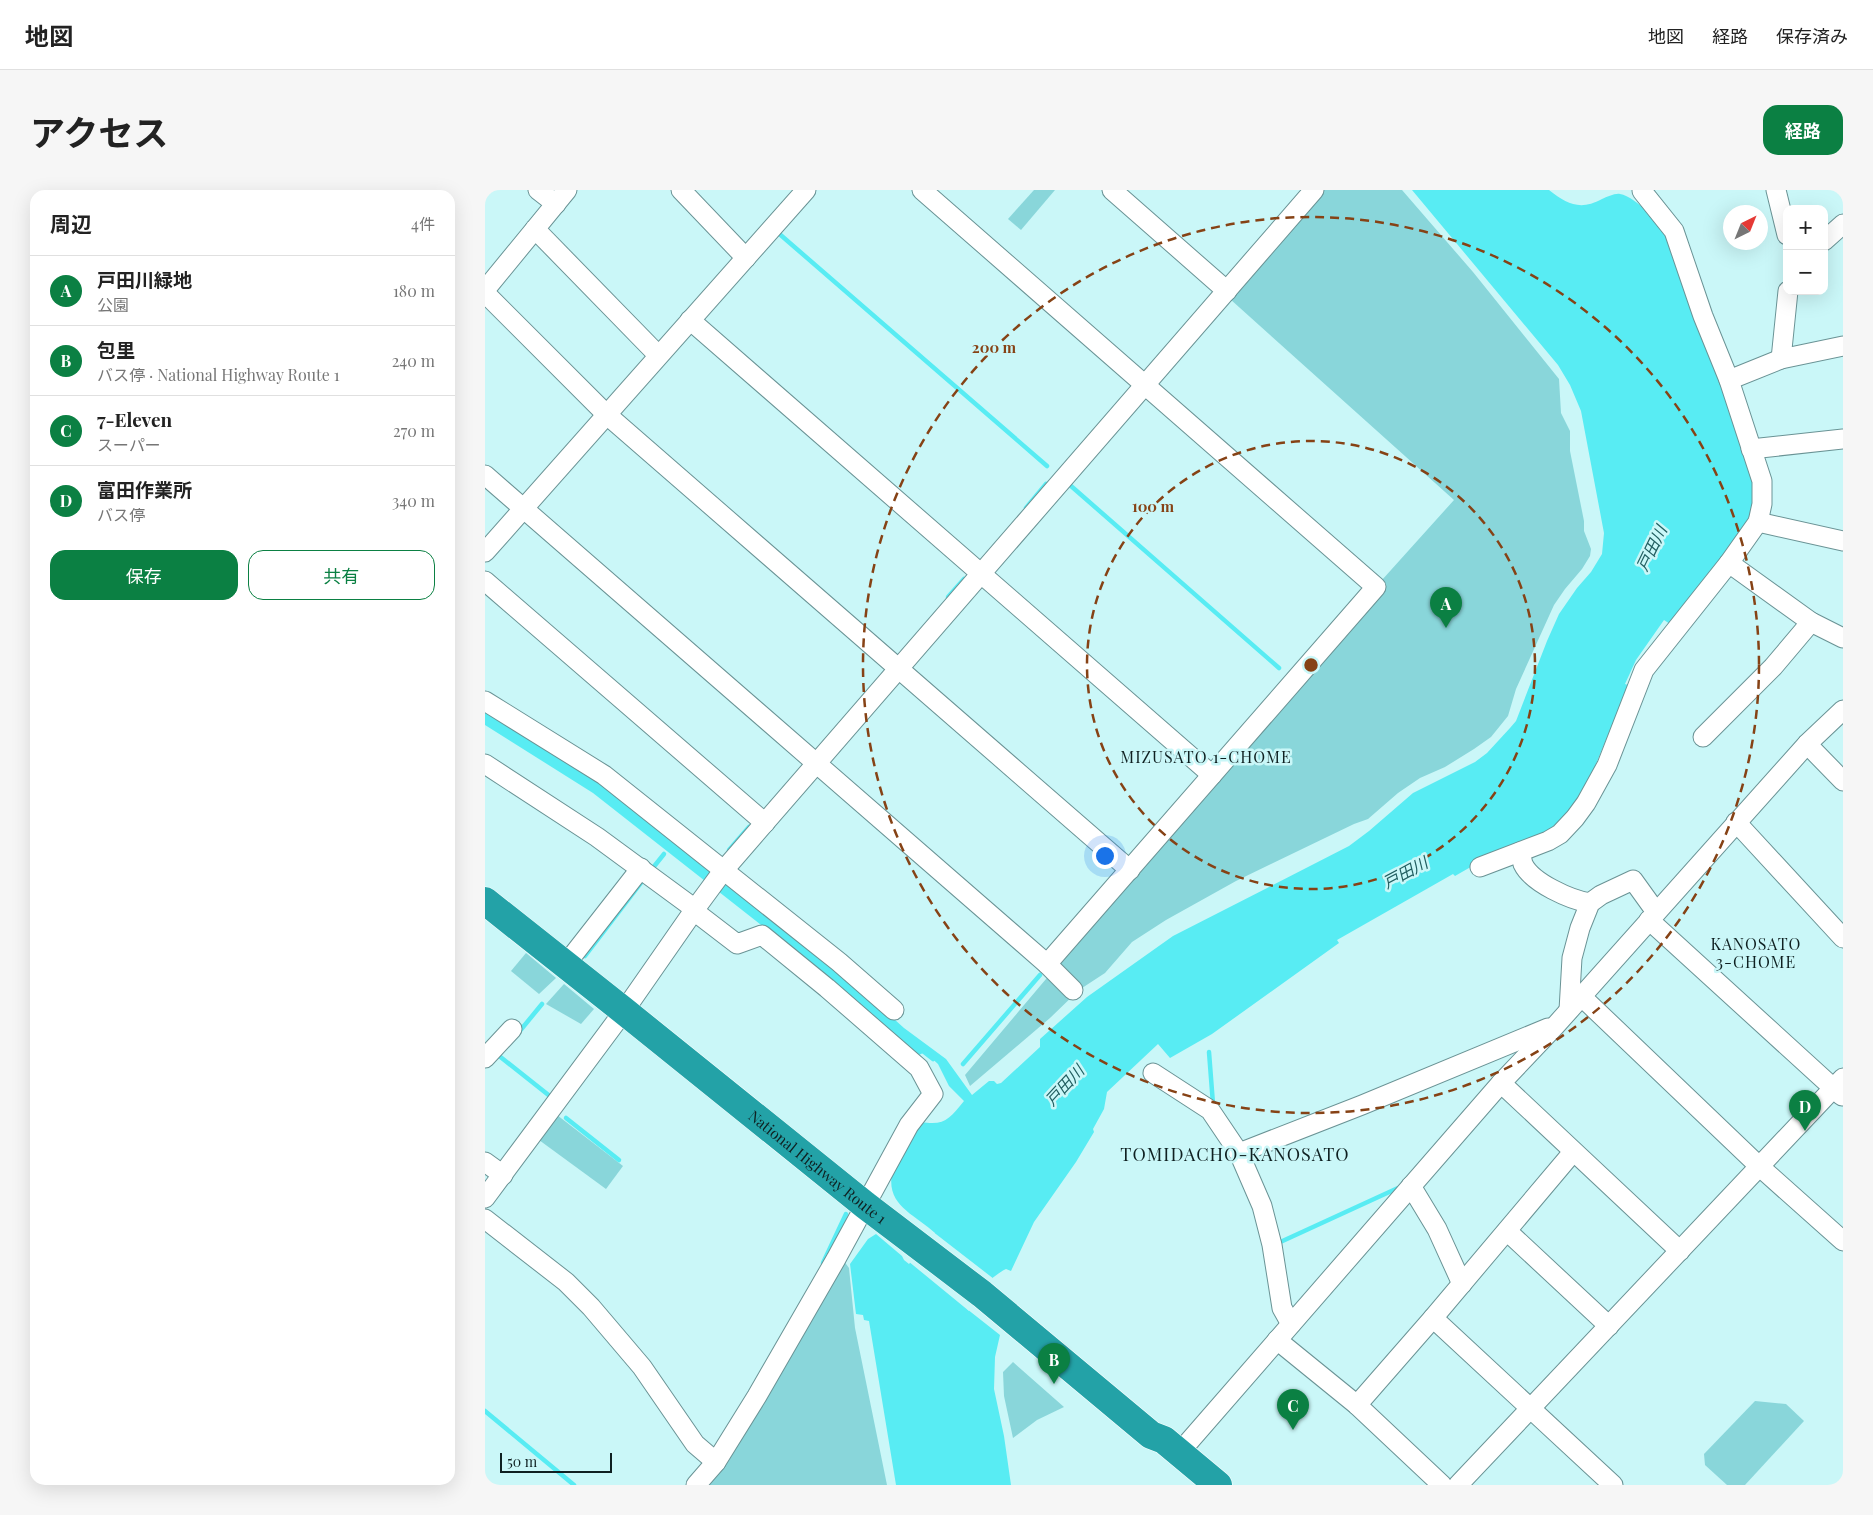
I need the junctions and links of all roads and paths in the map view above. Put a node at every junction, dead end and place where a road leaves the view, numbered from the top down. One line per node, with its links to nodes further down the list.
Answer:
1 (538, 190): 9 (street)
2 (681, 190): 14 (street)
3 (806, 190): 14 (street)
4 (922, 190): 23 (street)
5 (1112, 190): 15 (street)
6 (1314, 190): 15 (street)
7 (1643, 190): 22 (street)
8 (1776, 190): 10 (street)
9 (561, 197): 12 (street)
10 (1783, 219)
11 (1843, 224): 13 (street)
12 (535, 229): 16 (street); 20 (street)
13 (1828, 237)
14 (746, 258): 18 (street)
15 (1227, 291): 23 (street)
16 (485, 292): 24 (street)
17 (1788, 295): 21 (street)
18 (690, 320): 20 (street); 33 (street)
19 (1843, 346): 21 (street)
20 (658, 356): 24 (street)
21 (1781, 359): 22 (street)
22 (1729, 380): 26 (street)
23 (1145, 385): 33 (street); 44 (street)
24 (606, 414): 28 (street); 37 (street)
25 (1843, 439): 26 (street)
26 (1751, 449): 29 (street)
27 (485, 476): 28 (street)
28 (523, 508): 31 (street); 43 (street)
29 (1758, 522): 30 (street); 32 (street)
30 (1843, 541)
31 (485, 552)
32 (1729, 563): 35 (street); 48 (street)
33 (981, 574): 37 (street); 44 (street)
34 (485, 581): 47 (street)
35 (1811, 622): 36 (street); 40 (street)
36 (1843, 638)
37 (899, 668): 43 (street); 51 (street)
38 (485, 701): 52 (street)
39 (1843, 710): 41 (street)
40 (1703, 737)
41 (1807, 744): 45 (street); 46 (street)
42 (485, 764): 50 (street)
43 (816, 764): 47 (street); 59 (street)
44 (1212, 775): 51 (street)
45 (1843, 781)
46 (1736, 822): 56 (street); 57 (street)
47 (765, 823): 52 (street)
48 (1520, 852): 49 (street); 54 (street)
49 (1480, 867)
50 (641, 868): 55 (street); 58 (street)
51 (1130, 870): 59 (street)
52 (718, 879): 55 (street); 62 (street)
53 (485, 901): 58 (highway, National Highway Route 1)
54 (1590, 904): 56 (street); 61 (street)
55 (694, 910): 63 (street); 77 (street)
56 (1653, 916): 61 (street); 69 (street)
57 (1843, 938)
58 (566, 964): 63 (highway, National Highway Route 1)
59 (1047, 964): 60 (street)
60 (1073, 990)
61 (1575, 1003): 64 (street); 73 (street)
62 (894, 1010)
63 (625, 1011): 74 (street); 77 (highway, National Highway Route 1)
64 (1556, 1025): 68 (street); 71 (street)
65 (512, 1029): 66 (street)
66 (485, 1058)
67 (1153, 1073): 71 (street)
68 (1501, 1083): 70 (street); 75 (street)
69 (1840, 1088): 73 (street)
70 (1573, 1152): 79 (street); 81 (street)
71 (1239, 1153): 84 (street)
72 (485, 1162): 74 (street)
73 (1760, 1167): 80 (street); 81 (street)
74 (503, 1175): 76 (street)
75 (1411, 1186): 82 (street); 84 (street)
76 (485, 1198)
77 (865, 1205): 89 (highway, National Highway Route 1); 91 (street)
78 (485, 1219): 91 (street)
79 (1507, 1230): 82 (street); 85 (street)
80 (1843, 1241)
81 (1680, 1251): 85 (street)
82 (1462, 1284): 83 (street)
83 (1433, 1318): 87 (street); 88 (street)
84 (1291, 1324): 86 (street)
85 (1609, 1326): 88 (street)
86 (1277, 1340): 87 (street); 90 (street)
87 (1357, 1405): 95 (street)
88 (1531, 1409): 96 (street); 97 (street)
89 (1151, 1435): 93 (highway, National Highway Route 1); 94 (highway, National Highway Route 1)
90 (1186, 1445)
91 (715, 1462): 92 (street)
92 (696, 1485)
93 (1200, 1485)
94 (1218, 1485)
95 (1442, 1485)
96 (1458, 1485)
97 (1613, 1485)

